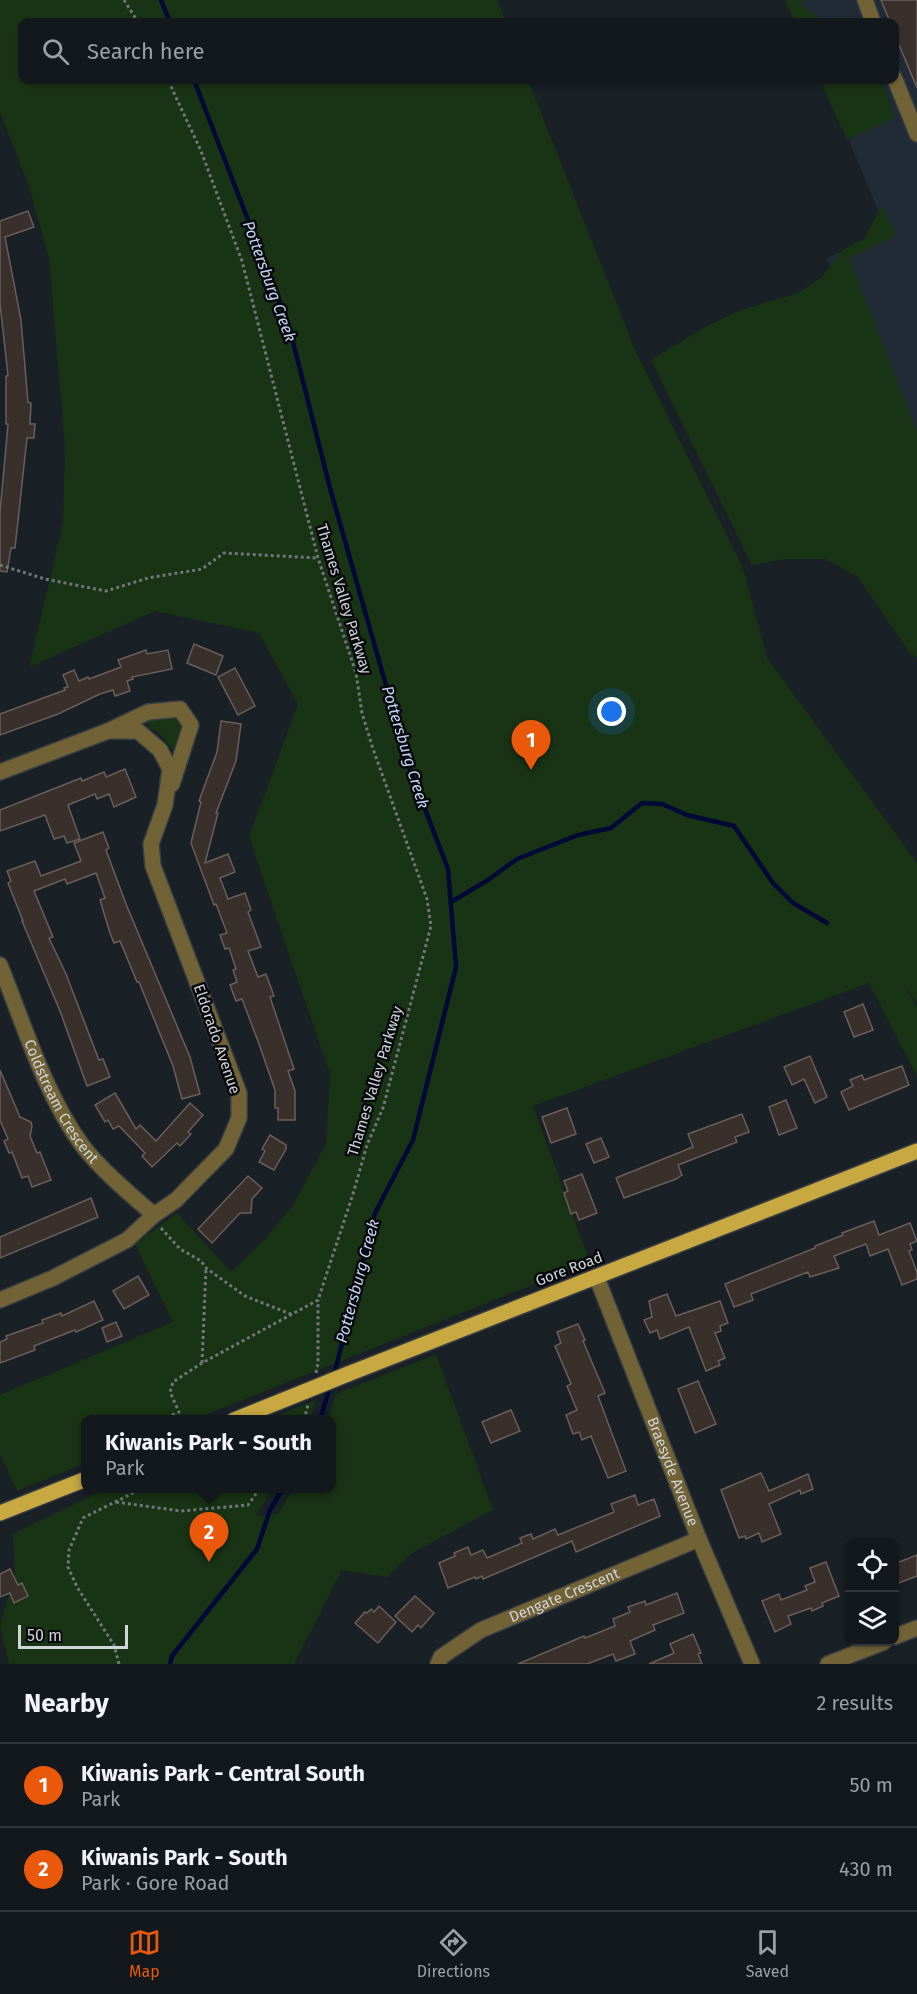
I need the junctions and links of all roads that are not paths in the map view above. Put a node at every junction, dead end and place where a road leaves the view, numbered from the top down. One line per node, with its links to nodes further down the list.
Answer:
1 (865, 0): 2 (street)
2 (872, 18)
3 (897, 84): 4 (street)
4 (917, 134)
5 (108, 731): 6 (street); 7 (street, Eldorado Avenue); 7 (street, Eldorado Avenue)
6 (0, 772)
7 (165, 805): 10 (street, Eldorado Avenue)
8 (0, 964): 10 (street, Coldstream Crescent)
9 (917, 1152): 11 (main road, Gore Road)
10 (154, 1215): 12 (street, Eldorado Avenue)
11 (597, 1278): 13 (main road, Gore Road, bridge); 16 (street, Braesyde Avenue)
12 (0, 1300)
13 (246, 1415)
14 (81, 1481): 15 (main road)
15 (0, 1513)
16 (699, 1539): 20 (street, Dengate Crescent); 21 (street, Braesyde Avenue)
17 (917, 1628): 18 (street)
18 (899, 1635)
19 (872, 1646): 22 (street)
20 (438, 1664)
21 (752, 1664)
22 (828, 1664)

